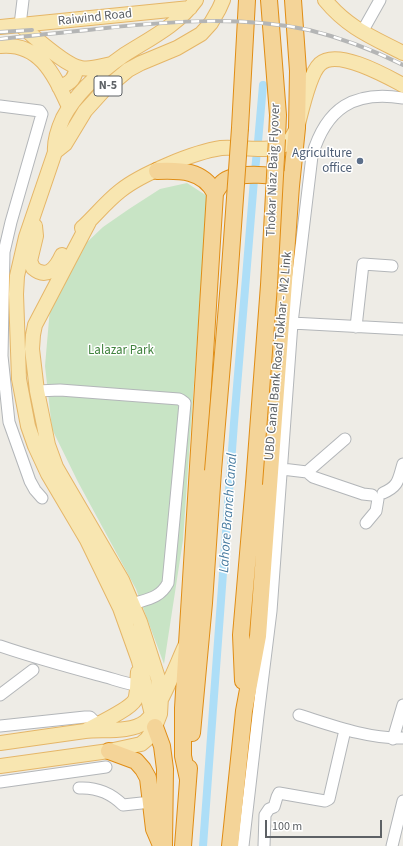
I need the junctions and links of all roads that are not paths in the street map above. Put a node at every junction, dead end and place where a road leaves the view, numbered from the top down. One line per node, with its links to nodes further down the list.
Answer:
1 (23, 0): 9 (street)
2 (223, 0): 22 (main road, N-5)
3 (247, 0): 43 (highway, bridge)
4 (269, 0): 53 (highway, Thokar Niaz Baig Flyover, bridge)
5 (292, 0): 21 (highway, UBD Canal Bank Road Tokhar - M2 Link)
6 (325, 0): 11 (main road)
7 (380, 0): 11 (street)
8 (193, 4): 9 (main road, Raiwind Road); 14 (main road)
9 (20, 25): 10 (main road, Raiwind Road); 15 (main road)
10 (0, 27)
11 (362, 32): 13 (main road)
12 (0, 46): 17 (main road)
13 (403, 52)
14 (113, 64): 15 (main road); 20 (main road)
15 (76, 67): 17 (main road)
16 (403, 85): 21 (main road, N-5)
17 (59, 86): 20 (main road)
18 (403, 98): 29 (street)
19 (0, 106): 32 (street)
20 (69, 107): 22 (main road)
21 (297, 128): 23 (main road, N-5, bridge); 24 (highway, UBD Canal Bank Road Tokhar - M2 Link)
22 (55, 152): 26 (main road, N-5)
23 (157, 171): 25 (highway); 27 (main road, N-5)
24 (291, 186): 25 (highway); 53 (highway, UBD Canal Bank Road Tokhar - M2 Link)
25 (215, 193): 45 (highway)
26 (35, 212): 27 (main road, N-5); 34 (main road)
27 (89, 222): 33 (main road)
28 (392, 266): 30 (street)
29 (292, 323): 30 (street); 38 (street)
30 (356, 327): 31 (street)
31 (403, 329)
32 (1, 334): 34 (street); 41 (street)
33 (33, 335): 34 (street); 35 (main road)
34 (17, 336): 47 (main road)
35 (37, 391): 44 (main road); 44 (street)
36 (345, 439): 39 (street)
37 (403, 464): 40 (street)
38 (282, 469): 39 (street); 69 (street)
39 (307, 472): 40 (street)
40 (378, 495): 42 (street)
41 (42, 498)
42 (366, 523)
43 (204, 603): 45 (main road); 64 (highway)
44 (132, 604): 51 (main road)
45 (187, 641): 51 (main road); 64 (highway)
46 (0, 646): 49 (street)
47 (139, 661): 49 (main road); 55 (main road)
48 (33, 670): 50 (street)
49 (136, 685): 57 (main road)
50 (0, 695)
51 (162, 697): 55 (main road)
52 (403, 705): 59 (street)
53 (244, 711): 74 (highway)
54 (298, 715): 58 (street)
55 (154, 720): 57 (main road); 61 (main road); 72 (highway)
56 (0, 726): 57 (street)
57 (92, 727): 60 (main road)
58 (345, 730): 59 (street); 70 (street)
59 (398, 738)
60 (0, 743)
61 (109, 751): 62 (main road); 68 (highway)
62 (0, 766)
63 (106, 766): 65 (street)
64 (188, 779): 73 (highway)
65 (0, 782)
66 (79, 788): 68 (street)
67 (403, 801): 71 (street)
68 (151, 802): 72 (highway)
69 (246, 814): 70 (street); 75 (street)
70 (265, 815): 76 (street)
71 (400, 824): 77 (street)
72 (163, 846)
73 (183, 846)
74 (230, 846)
75 (243, 846)
76 (264, 846)
77 (392, 846)

